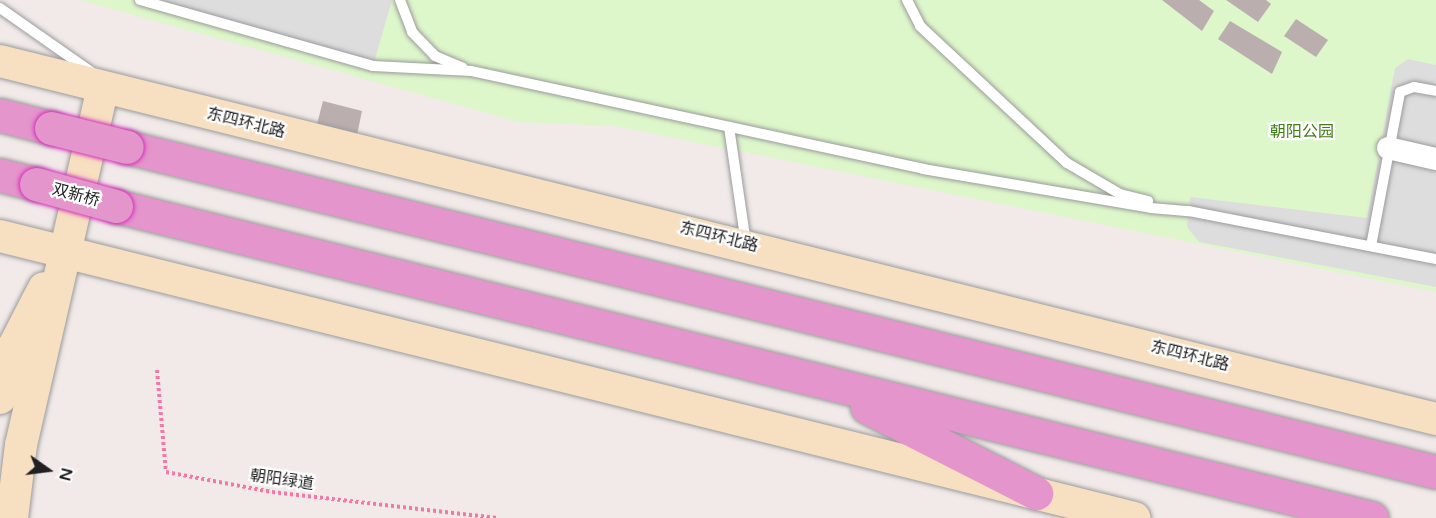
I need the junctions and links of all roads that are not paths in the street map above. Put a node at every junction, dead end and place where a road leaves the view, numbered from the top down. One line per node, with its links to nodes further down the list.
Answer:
1 (140, 0): 6 (lane)
2 (400, 0): 6 (lane)
3 (907, 0): 14 (lane)
4 (0, 8): 7 (lane)
5 (0, 61): 7 (street, 东四环北路)
6 (471, 71): 10 (lane)
7 (104, 88): 16 (street, 东四环北路); 18 (street)
8 (1436, 91): 11 (lane)
9 (0, 115): 23 (highway, bridge)
10 (729, 128): 14 (lane); 16 (lane)
11 (1388, 148): 12 (street); 17 (lane)
12 (1436, 159)
13 (0, 175): 20 (highway, 双新桥, bridge)
14 (1189, 211): 17 (lane)
15 (0, 236): 18 (street)
16 (746, 244): 22 (street, 东四环北路)
17 (1371, 246): 19 (lane)
18 (63, 253): 21 (street); 24 (street); 25 (street)
19 (1436, 259)
20 (817, 381): 24 (highway); 27 (highway)
21 (0, 398)
22 (1436, 419)
23 (1436, 472)
24 (1036, 493): 26 (street)
25 (12, 518)
26 (1134, 518)
27 (1372, 518)

